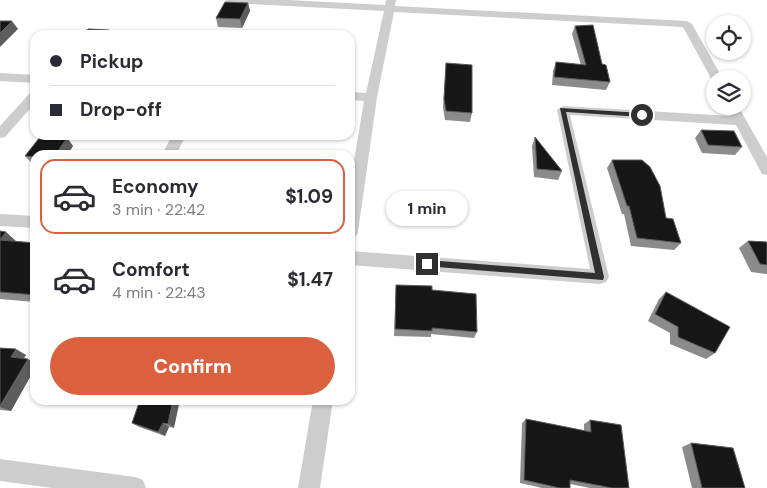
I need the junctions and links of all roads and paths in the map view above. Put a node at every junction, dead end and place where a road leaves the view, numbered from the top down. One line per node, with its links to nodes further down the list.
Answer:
1 (230, 0): 2 (street)
2 (391, 4): 3 (street); 7 (street)
3 (712, 70)
4 (0, 77): 5 (street)
5 (30, 79)
6 (355, 96): 7 (street)
7 (372, 97): 13 (street)
8 (30, 101): 11 (street)
9 (736, 115): 10 (street)
10 (740, 122): 12 (street); 16 (street)
11 (0, 134)
12 (767, 170)
13 (355, 201)
14 (0, 220): 15 (street)
15 (30, 222)
16 (355, 258)
17 (322, 405): 20 (street)
18 (0, 470): 19 (street)
19 (135, 488)
20 (310, 488)

